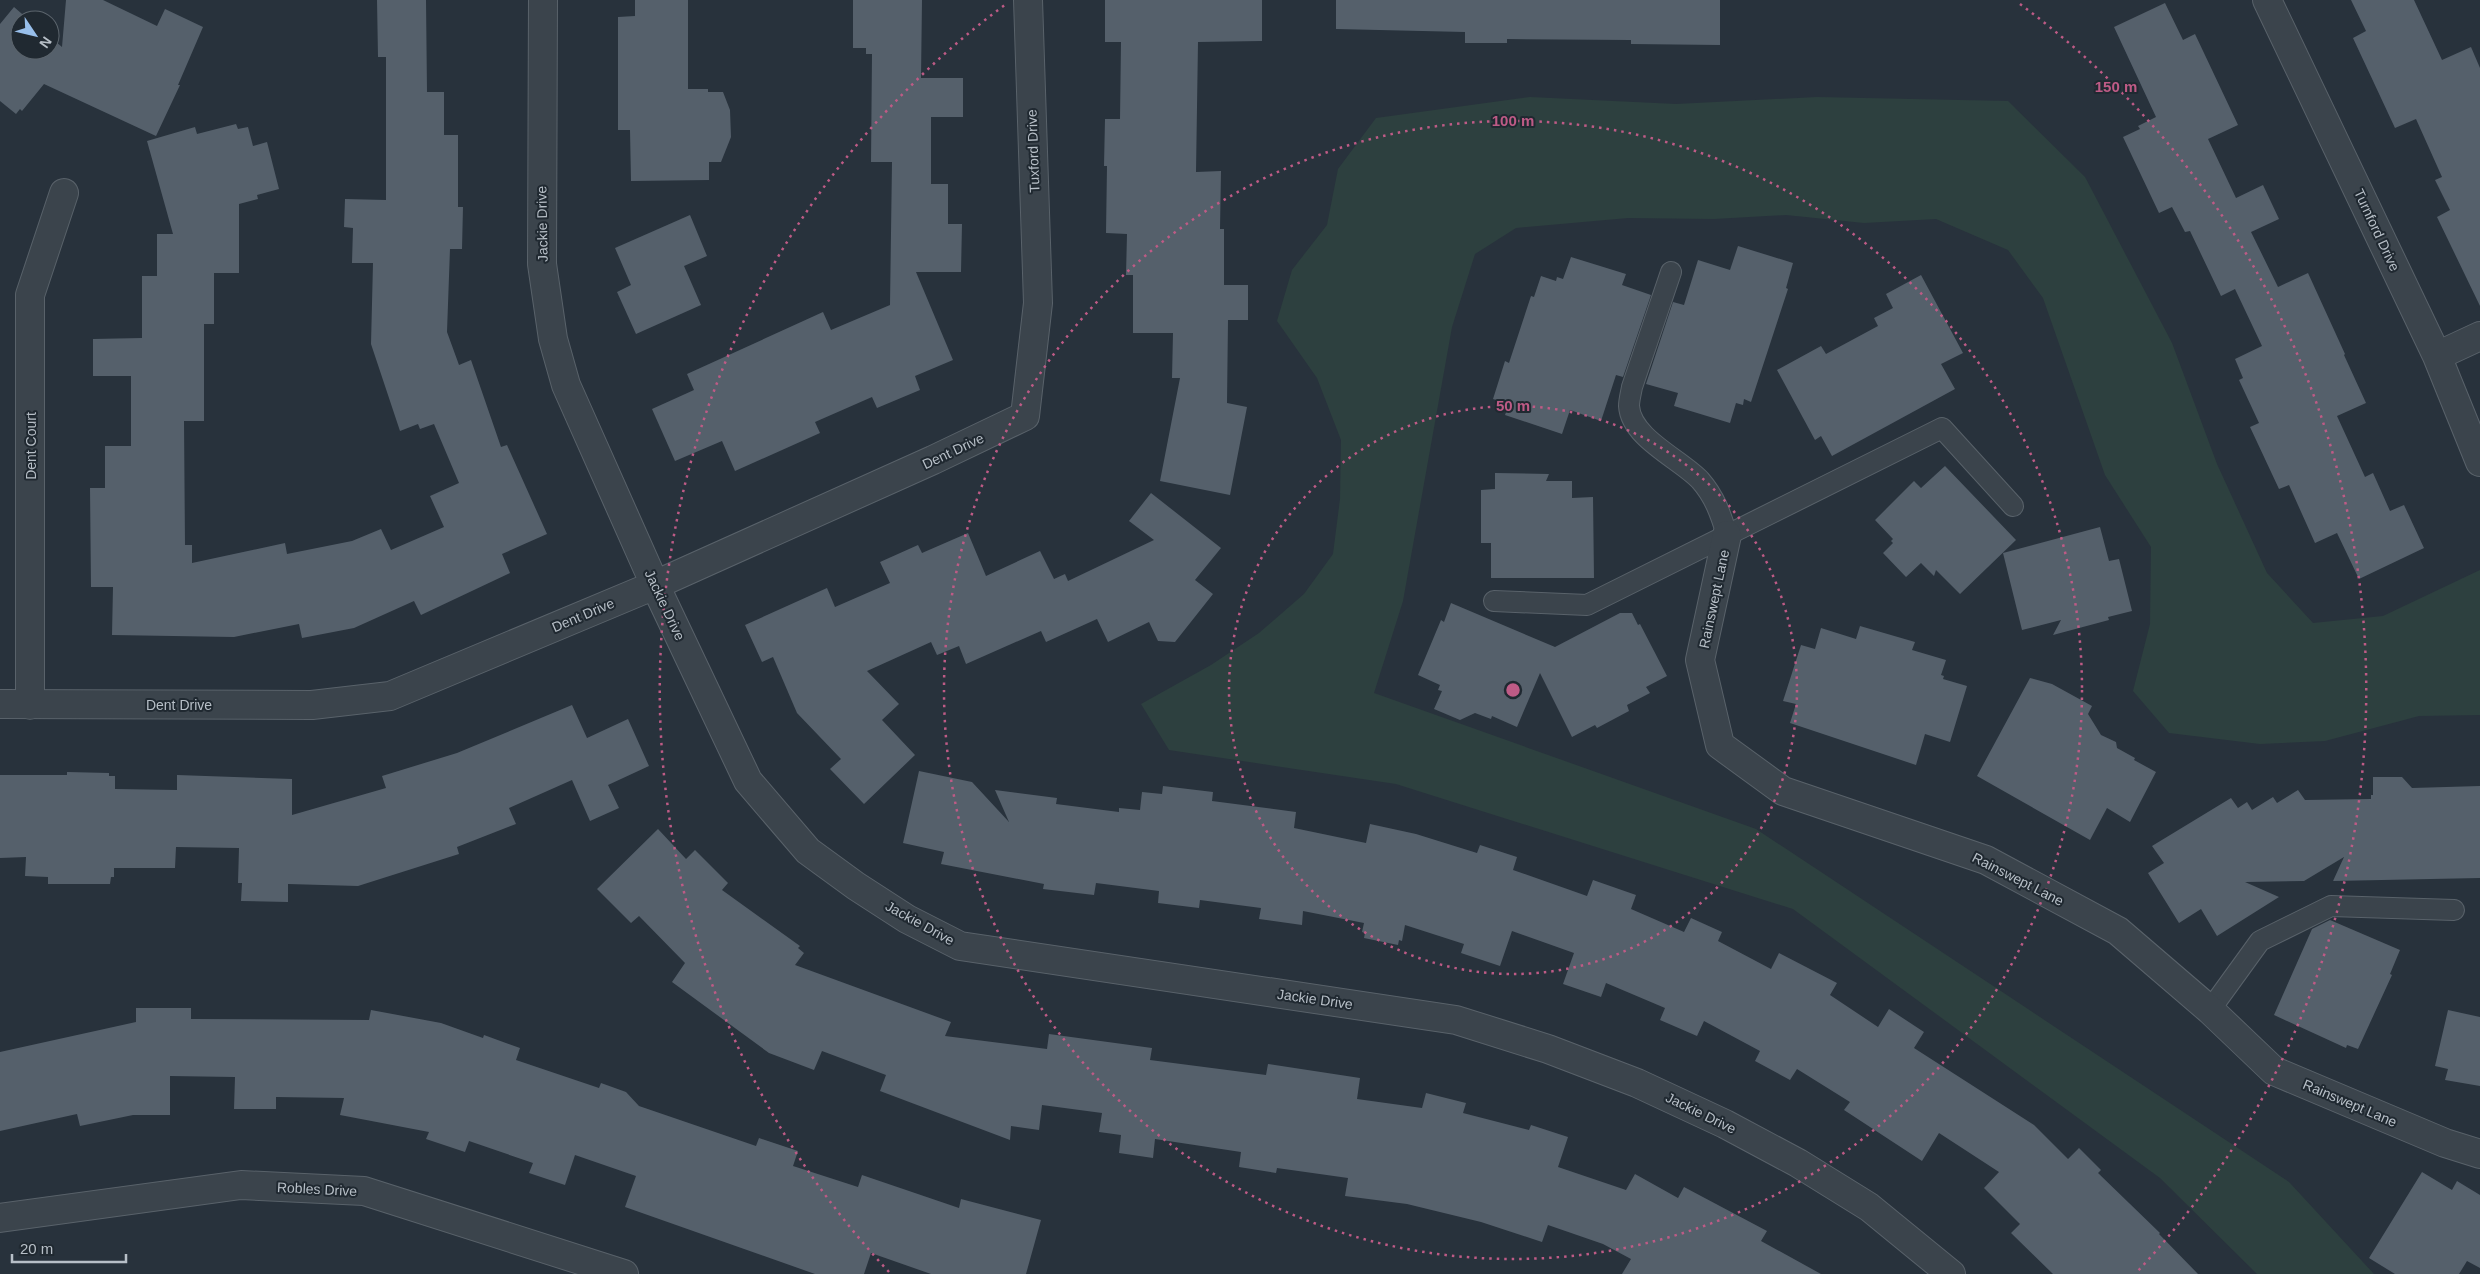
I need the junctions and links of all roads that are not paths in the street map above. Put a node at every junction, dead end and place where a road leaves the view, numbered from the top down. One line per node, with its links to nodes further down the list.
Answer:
1 (542, 0): 12 (street, Jackie Drive)
2 (1028, 0): 6 (street, Tuxford Drive)
3 (2267, 0): 8 (street, Turnford Drive)
4 (64, 193): 15 (street, Dent Court)
5 (1671, 272): 11 (lane)
6 (1038, 303): 12 (street, Dent Drive)
7 (2480, 336): 8 (street)
8 (2437, 356): 9 (street, Turnford Drive)
9 (2480, 462)
10 (2013, 506): 11 (lane)
11 (1728, 536): 13 (lane); 17 (street, Rainswept Lane)
12 (655, 585): 15 (street, Dent Drive); 20 (street, Jackie Drive)
13 (1494, 601)
14 (0, 704): 15 (street, Dent Drive)
15 (30, 705)
16 (2454, 910): 17 (lane)
17 (2210, 1010): 18 (street, Rainswept Lane)
18 (2480, 1154)
19 (0, 1218): 21 (street, Robles Drive)
20 (1936, 1269)
21 (624, 1274)

